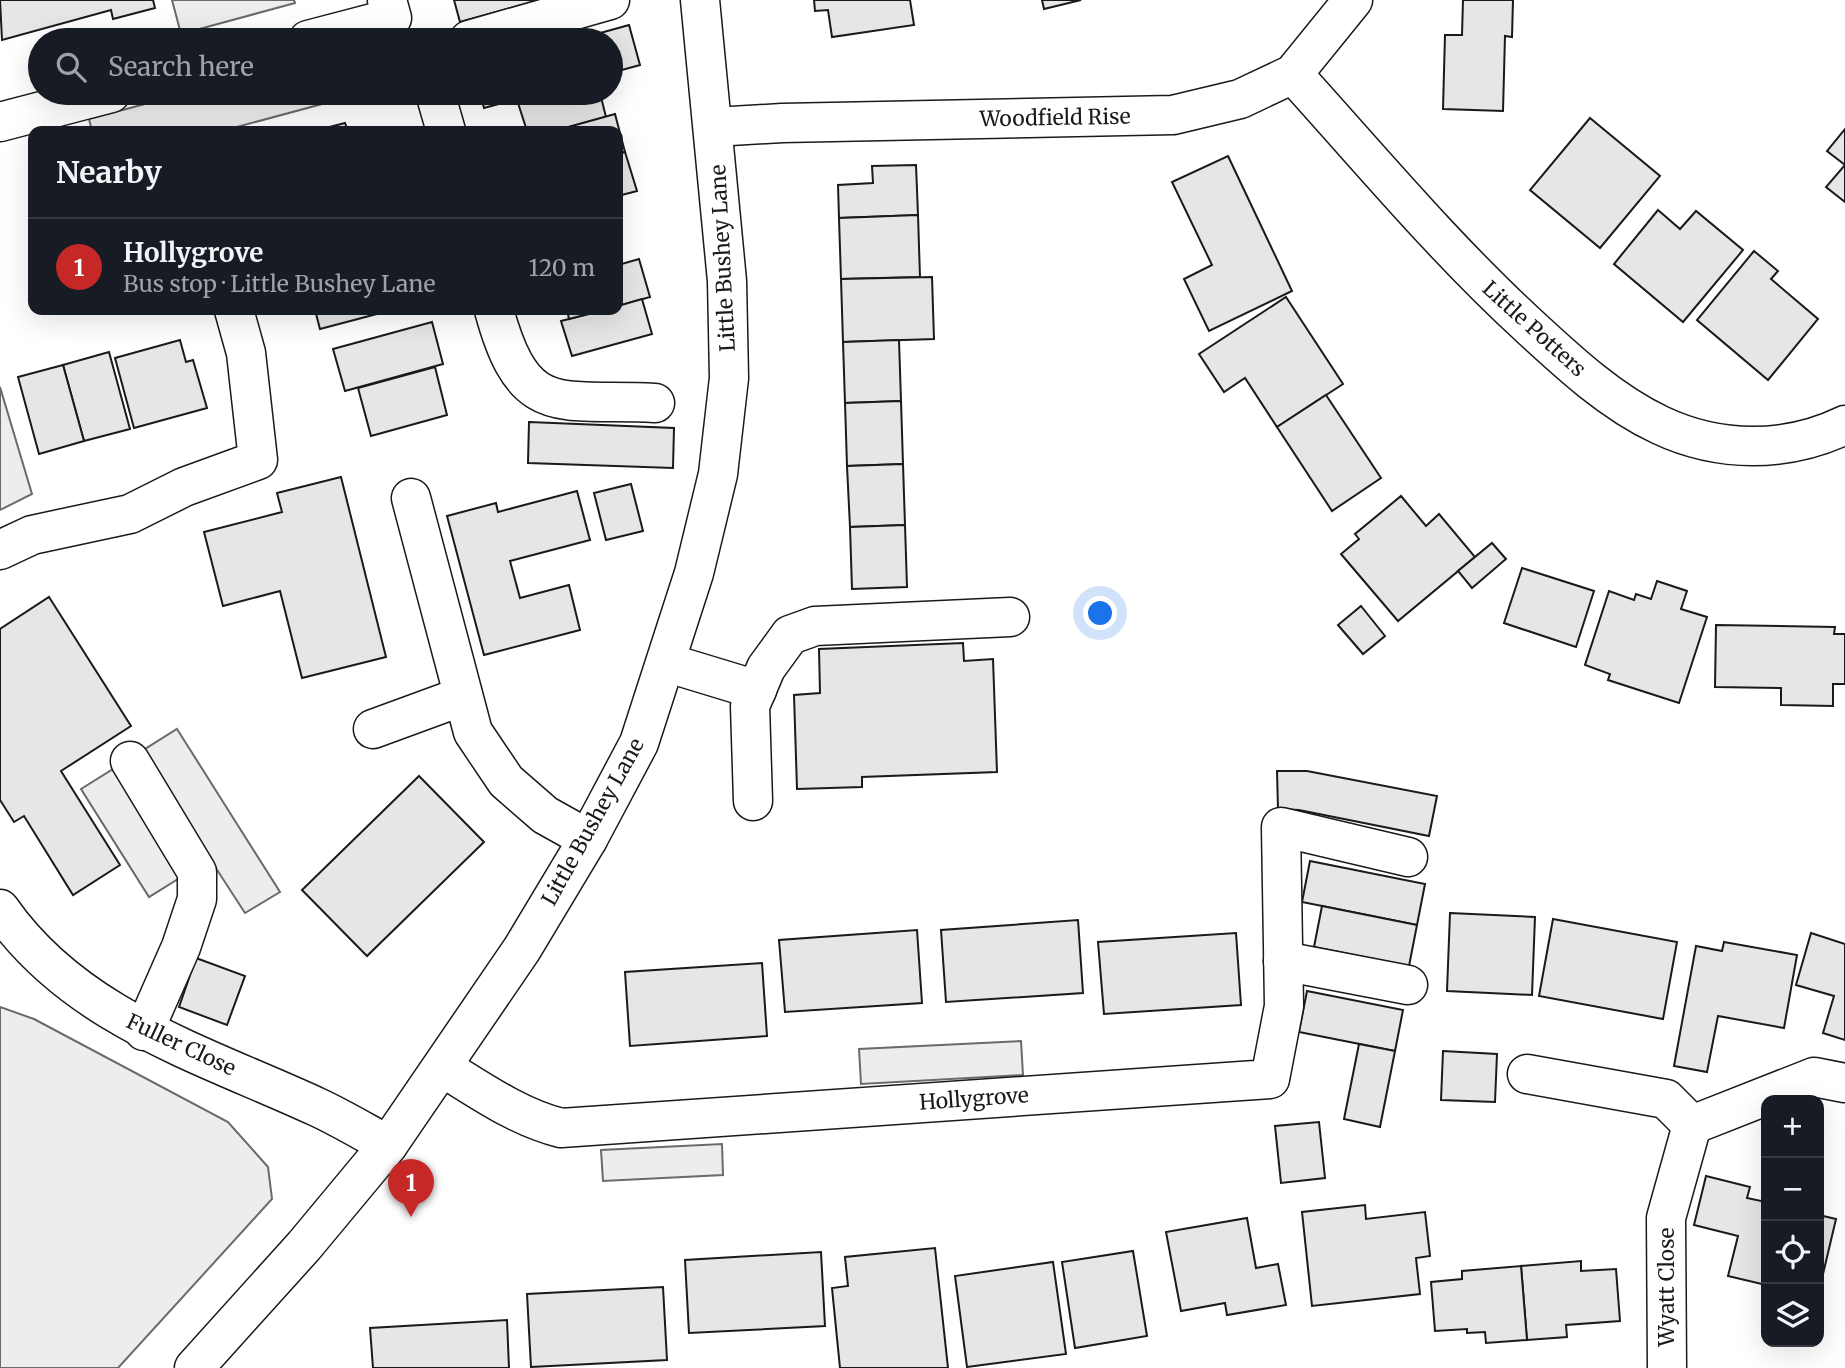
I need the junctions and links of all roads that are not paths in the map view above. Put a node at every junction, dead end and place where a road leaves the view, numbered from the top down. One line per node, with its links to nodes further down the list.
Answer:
1 (610, 0): 6 (street)
2 (700, 0): 12 (street, Little Bushey Lane)
3 (1353, 0): 7 (street, Woodfield Rise)
4 (397, 19): 5 (street)
5 (359, 28)
6 (511, 28)
7 (1293, 74): 12 (street, Woodfield Rise); 16 (street, Little Potters)
8 (64, 105): 10 (street)
9 (438, 105): 11 (street)
10 (0, 122)
11 (445, 126)
12 (714, 127): 20 (street, Little Bushey Lane)
13 (235, 315): 18 (street)
14 (495, 315): 15 (street)
15 (655, 403)
16 (1845, 425)
17 (411, 498): 22 (street)
18 (0, 550)
19 (1010, 617): 21 (street)
20 (668, 663): 21 (street); 26 (street, Little Bushey Lane)
21 (757, 690): 25 (street)
22 (463, 696): 23 (street); 26 (street)
23 (373, 729)
24 (130, 761): 31 (street)
25 (753, 801)
26 (588, 839): 32 (street, Little Bushey Lane)
27 (1408, 857): 29 (street)
28 (0, 909): 31 (street, Fuller Close)
29 (1283, 961): 30 (street); 32 (street, Hollygrove)
30 (1408, 985)
31 (144, 1031): 36 (street, Fuller Close)
32 (442, 1067): 36 (street, Little Bushey Lane)
33 (1527, 1074): 35 (street)
34 (1845, 1083): 35 (street)
35 (1692, 1125): 38 (street, Wyatt Close)
36 (388, 1145): 37 (street, Little Bushey Lane)
37 (194, 1368)
38 (1667, 1368)

